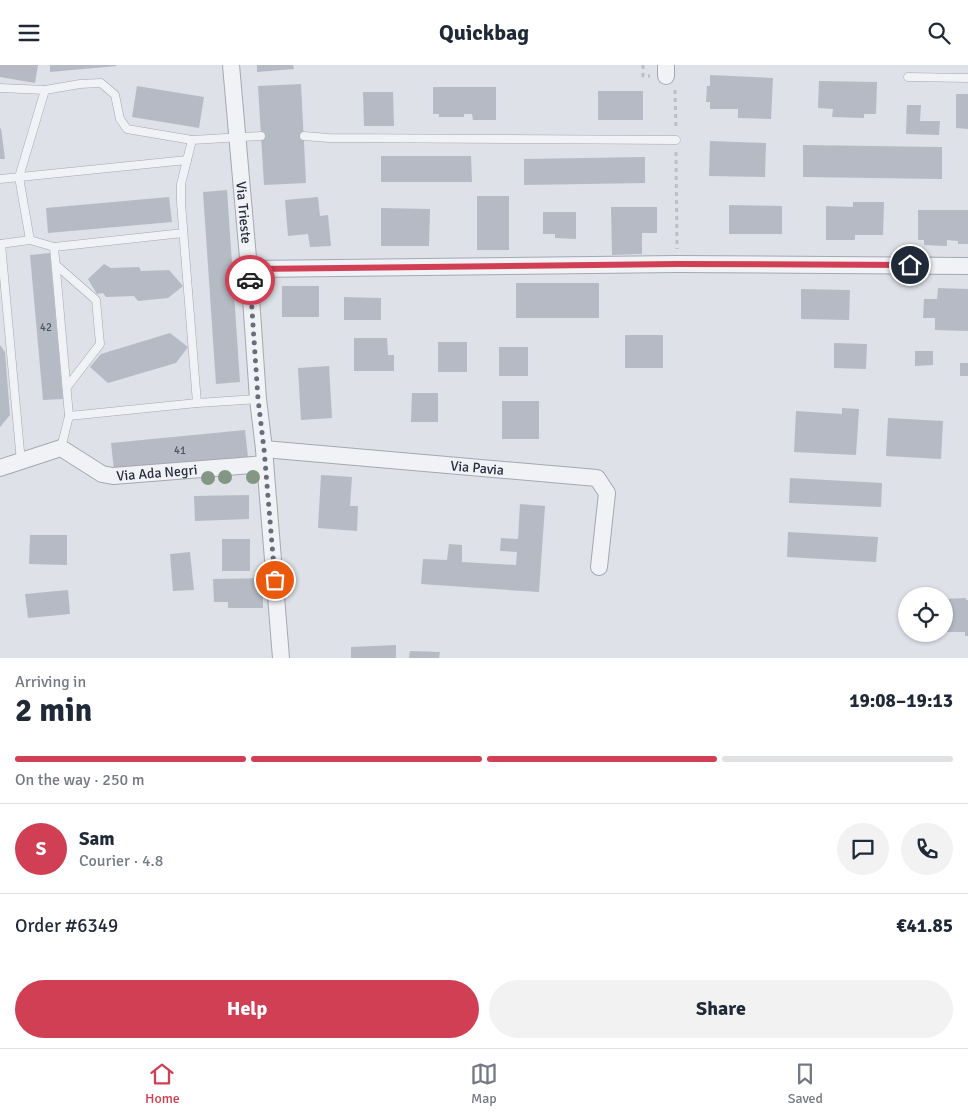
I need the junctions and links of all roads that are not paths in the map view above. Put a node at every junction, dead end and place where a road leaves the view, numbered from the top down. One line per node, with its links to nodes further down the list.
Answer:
1 (231, 65): 7 (street, Via Trieste)
2 (908, 77): 3 (lane)
3 (968, 78)
4 (0, 87): 5 (lane)
5 (44, 90): 9 (lane); 12 (lane)
6 (261, 135): 7 (lane)
7 (237, 136): 9 (lane); 20 (street, Via Trieste)
8 (304, 136): 10 (lane)
9 (192, 140): 11 (lane)
10 (676, 140)
11 (187, 160): 12 (lane); 14 (lane)
12 (19, 177): 13 (lane); 15 (lane)
13 (0, 179)
14 (183, 233): 17 (lane); 23 (lane)
15 (30, 240): 16 (lane); 17 (lane)
16 (0, 244): 27 (lane)
17 (54, 247): 18 (lane)
18 (56, 265): 21 (lane); 21 (lane)
19 (968, 265): 20 (street)
20 (249, 269): 22 (street, Via Trieste)
21 (67, 387): 24 (lane)
22 (258, 399): 23 (lane); 26 (street, Via Trieste)
23 (197, 403): 24 (lane)
24 (69, 416): 25 (lane)
25 (61, 448): 26 (street, Via Ada Negri); 27 (street)
26 (264, 456): 29 (street, Via Pavia); 30 (street, Via Trieste)
27 (21, 462): 28 (street)
28 (0, 468)
29 (600, 567)
30 (281, 658)

